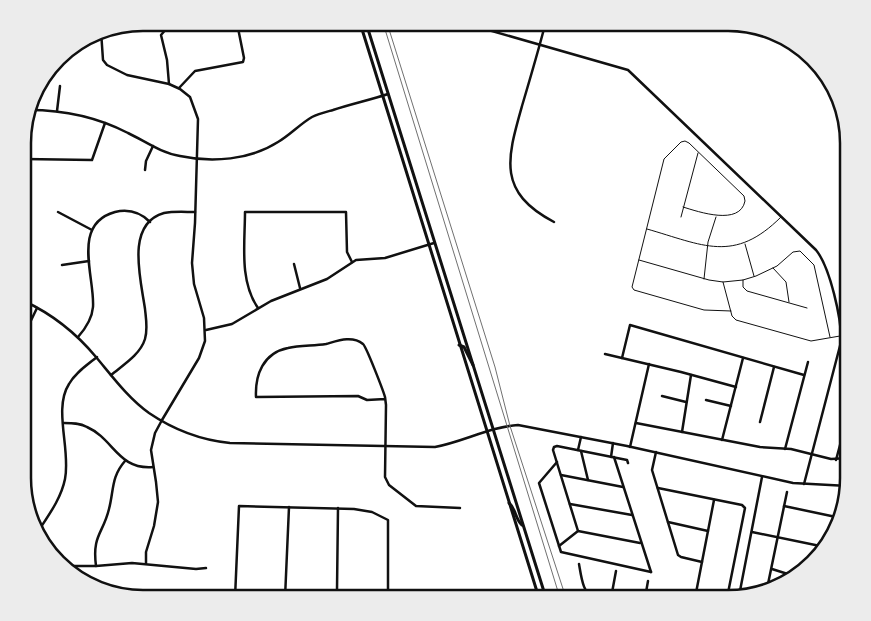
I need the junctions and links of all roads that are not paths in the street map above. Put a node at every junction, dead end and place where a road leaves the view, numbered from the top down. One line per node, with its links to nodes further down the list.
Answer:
1 (164, 31): 9 (street)
2 (239, 31): 11 (street)
3 (362, 31): 13 (main road)
4 (369, 31): 12 (main road)
5 (492, 31): 8 (street)
6 (543, 31): 8 (street)
7 (101, 40): 9 (street)
8 (539, 44): 27 (street); 29 (street)
9 (169, 84): 11 (street)
10 (60, 86): 15 (street)
11 (179, 88): 19 (street)
12 (388, 94): 13 (street); 32 (main road)
13 (382, 96): 19 (street); 34 (main road)
14 (36, 110): 15 (street)
15 (57, 112): 16 (street)
16 (105, 123): 17 (street); 20 (street)
17 (153, 146): 19 (street); 21 (street)
18 (698, 151): 22 (lane); 25 (lane); 30 (lane)
19 (196, 158): 24 (street)
20 (31, 159)
21 (145, 170)
22 (683, 206): 25 (lane); 26 (lane)
23 (58, 212): 31 (street)
24 (195, 212): 28 (street); 54 (street)
25 (716, 216): 35 (lane)
26 (681, 217)
27 (782, 217): 33 (lane); 55 (street)
28 (150, 222): 31 (street); 70 (street)
29 (554, 222)
30 (646, 229): 35 (lane); 36 (lane)
31 (92, 230): 37 (street)
32 (434, 243): 34 (street); 68 (main road)
33 (744, 243): 35 (lane); 42 (lane)
34 (428, 244): 38 (street); 59 (main road)
35 (707, 246): 43 (lane)
36 (638, 260): 43 (lane); 52 (lane)
37 (89, 261): 40 (street); 57 (street)
38 (352, 262): 46 (street); 50 (street)
39 (294, 264): 46 (street)
40 (62, 265)
41 (773, 268): 42 (lane); 47 (lane); 58 (lane)
42 (754, 277): 44 (lane)
43 (704, 278): 45 (lane)
44 (743, 280): 45 (lane); 47 (lane)
45 (723, 282): 52 (lane)
46 (300, 288): 50 (street)
47 (788, 303): 51 (lane)
48 (31, 305): 49 (street)
49 (37, 308): 53 (street); 57 (street)
50 (258, 308): 54 (street)
51 (807, 308)
52 (731, 312): 58 (lane)
53 (31, 320)
54 (206, 330): 78 (street)
55 (840, 330)
56 (840, 336): 58 (lane)
57 (78, 337): 62 (street)
58 (830, 337)
59 (459, 345): 68 (main road); 83 (main road)
60 (840, 349): 94 (street)
61 (605, 354): 63 (street)
62 (97, 357): 70 (street); 80 (street)
63 (622, 358): 64 (street); 66 (street)
64 (743, 358): 67 (street); 72 (street)
65 (808, 362): 71 (street)
66 (649, 364): 69 (street); 81 (street)
67 (774, 367): 71 (street); 79 (street)
68 (475, 368): 82 (main road)
69 (691, 375): 72 (street); 76 (street)
70 (112, 376): 78 (street)
71 (804, 376): 91 (street)
72 (736, 387): 77 (street)
73 (662, 396): 76 (street)
74 (385, 399): 74 (street); 89 (street)
75 (706, 400): 77 (street)
76 (686, 402): 84 (street)
77 (730, 406): 86 (street)
78 (162, 420): 89 (street); 101 (street)
79 (760, 422)
80 (64, 423): 98 (street); 120 (street)
81 (636, 423): 84 (street); 90 (street)
82 (494, 429): 83 (street); 85 (street); 121 (main road)
83 (487, 432): 89 (street); 111 (main road)
84 (682, 432): 86 (street)
85 (581, 437): 87 (street); 92 (street)
86 (722, 440): 91 (street)
87 (613, 444): 90 (street); 95 (street)
88 (840, 445): 97 (street)
89 (385, 446): 116 (street)
90 (630, 447): 93 (street)
91 (785, 449): 94 (street)
92 (580, 450): 95 (street); 99 (street); 104 (street)
93 (656, 452): 103 (street); 108 (street)
94 (811, 454): 97 (street); 105 (street)
95 (612, 457): 100 (street); 107 (street)
96 (840, 459): 97 (street)
97 (836, 460)
98 (125, 461): 101 (street); 133 (street)
99 (557, 462): 102 (street); 127 (street)
100 (628, 463)
101 (153, 466): 130 (street)
102 (561, 475): 104 (street); 112 (street)
103 (762, 477): 105 (street); 124 (street)
104 (588, 480): 107 (street)
105 (804, 484): 106 (street)
106 (840, 486)
107 (624, 487): 117 (street)
108 (658, 488): 110 (street); 119 (street)
109 (787, 492): 113 (street)
110 (714, 500): 123 (street); 151 (street)
111 (508, 502): 121 (main road); 145 (main road)
112 (570, 504): 117 (street); 122 (street)
113 (784, 506): 118 (street); 125 (street)
114 (289, 507): 115 (street); 141 (street); 142 (street)
115 (338, 508): 143 (street); 144 (street)
116 (460, 508)
117 (632, 515): 126 (street)
118 (833, 516)
119 (668, 522): 123 (street); 129 (street)
120 (42, 525)
121 (523, 525): 146 (main road)
122 (578, 530): 126 (street); 127 (street)
123 (708, 530): 129 (street)
124 (752, 532): 125 (street); 140 (street)
125 (778, 537): 128 (street); 135 (street)
126 (641, 543): 127 (street)
127 (559, 546)
128 (817, 546)
129 (702, 562): 150 (street)
130 (146, 563): 133 (street); 134 (street)
131 (579, 564): 147 (street)
132 (74, 566): 133 (street)
133 (96, 566)
134 (206, 568)
135 (771, 569): 137 (street); 139 (street)
136 (616, 571): 148 (street)
137 (786, 573)
138 (648, 581): 149 (street)
139 (768, 582)
140 (740, 589)
141 (235, 590)
142 (285, 590)
143 (337, 590)
144 (388, 590)
145 (536, 590)
146 (543, 590)
147 (586, 590)
148 (612, 590)
149 (646, 590)
150 (697, 590)
151 (729, 590)

